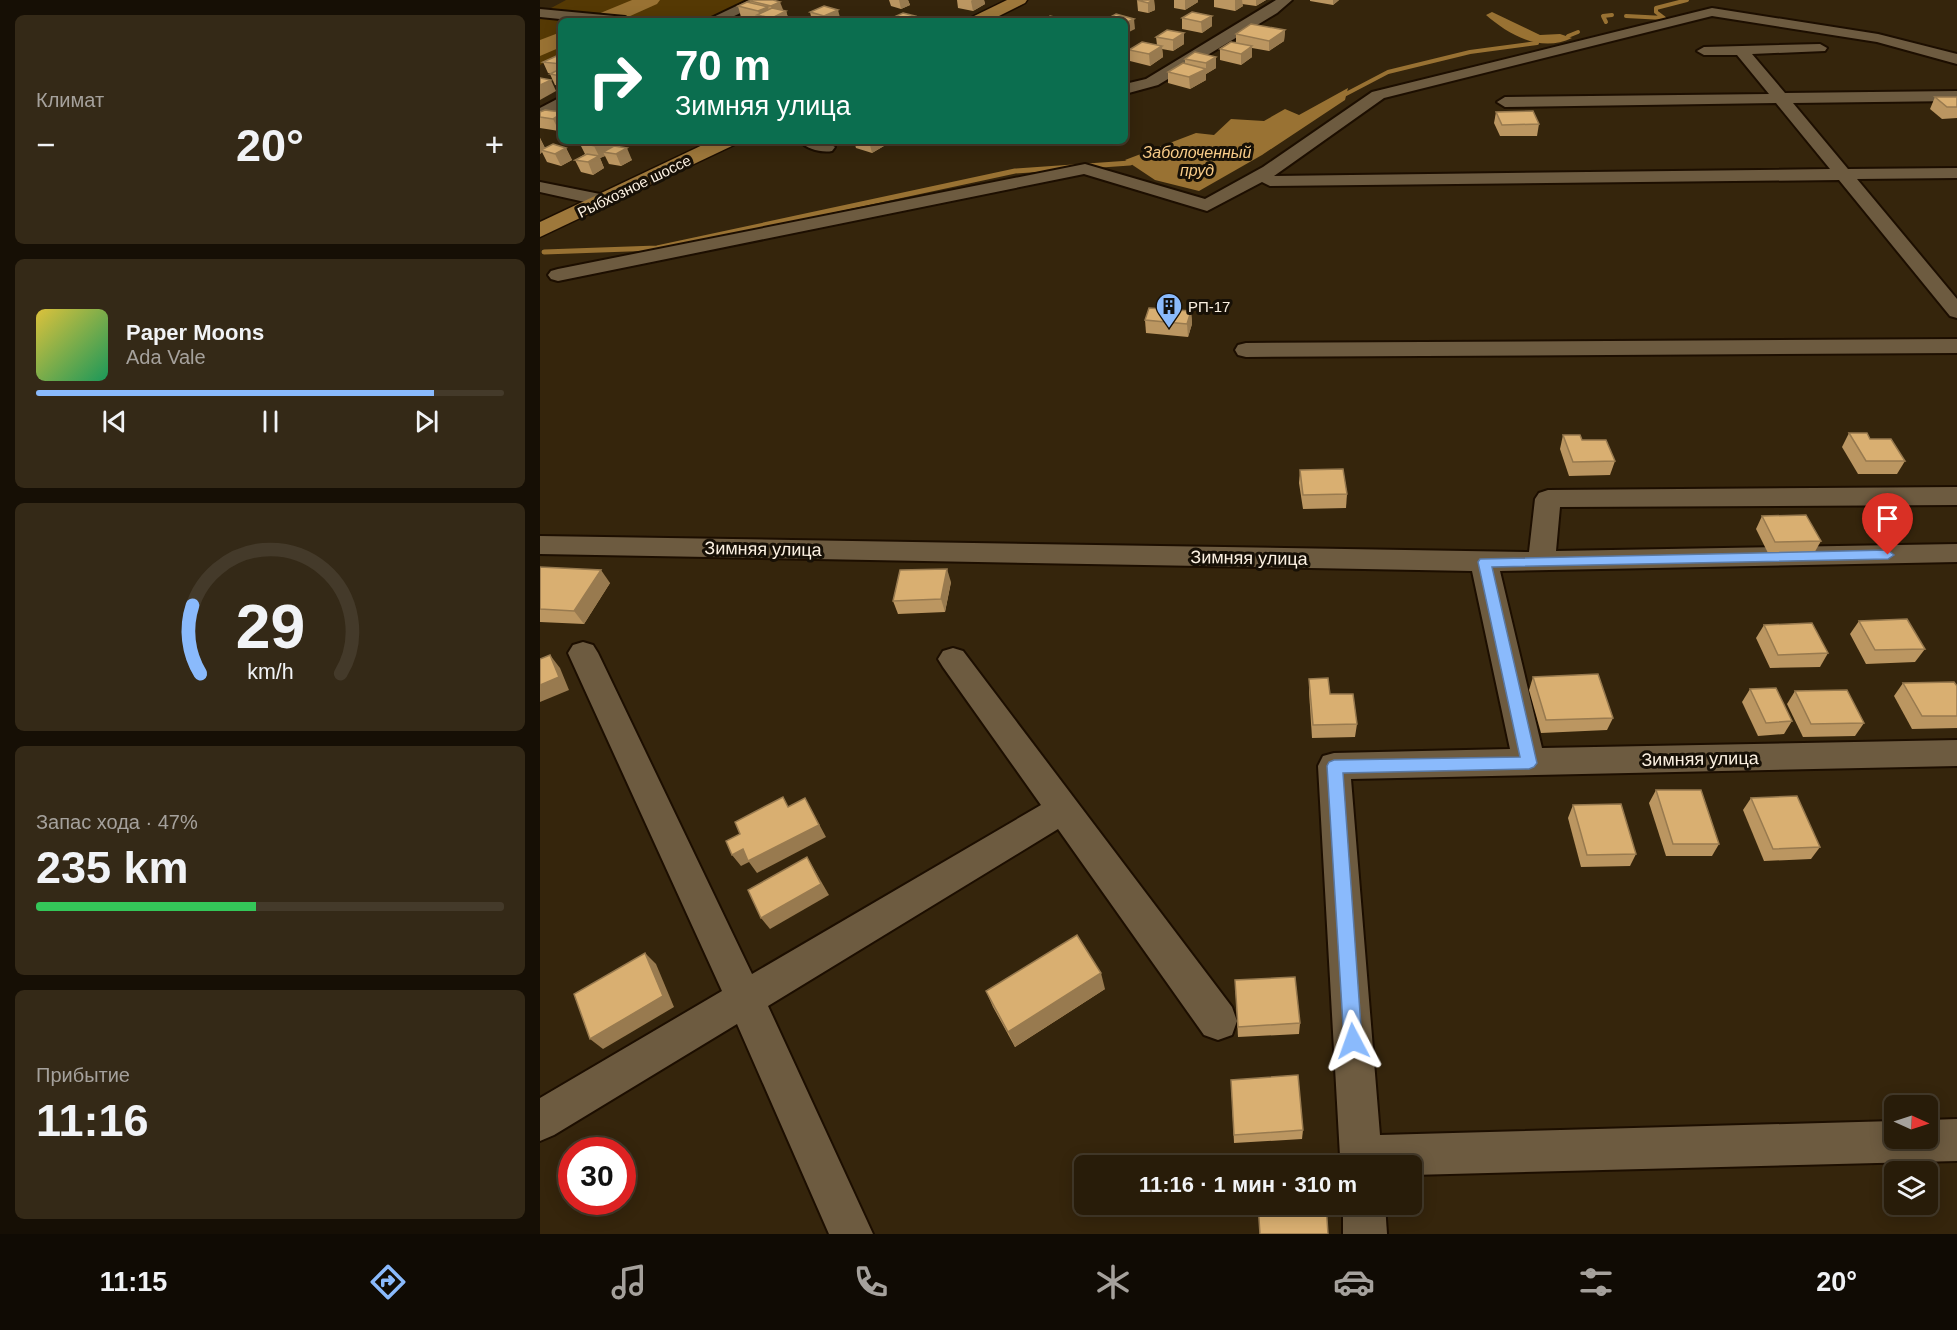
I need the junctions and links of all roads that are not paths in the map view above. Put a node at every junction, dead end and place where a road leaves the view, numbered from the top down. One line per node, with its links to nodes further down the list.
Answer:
1 (555, 0): 5 (street)
2 (760, 0): 8 (street)
3 (1019, 0): 9 (main road)
4 (1285, 0): 14 (street)
5 (540, 8)
6 (540, 13): 7 (street)
7 (593, 18)
8 (719, 18)
9 (982, 18)
10 (1820, 48): 11 (street)
11 (1741, 50): 12 (street); 16 (street)
12 (1704, 51)
13 (1957, 59): 27 (street)
14 (1128, 88)
15 (1957, 96): 16 (street)
16 (1781, 98): 17 (street); 22 (street)
17 (1505, 102)
18 (558, 104): 19 (street)
19 (540, 115)
20 (721, 144): 25 (main road, Рыбхозное шоссе)
21 (1957, 173): 22 (street)
22 (1845, 175): 23 (street); 28 (street)
23 (1270, 181)
24 (540, 187): 25 (street)
25 (603, 200): 26 (main road, Рыбхозное шоссе)
26 (540, 230)
27 (558, 275)
28 (1957, 312)
29 (1957, 346): 30 (street)
30 (1246, 350)
31 (1957, 496): 34 (street)
32 (540, 545): 35 (street, Зимняя улица)
33 (1957, 553): 34 (street, Зимняя улица)
34 (1541, 561): 35 (street, Зимняя улица)
35 (1484, 562): 39 (street)
36 (583, 653): 41 (street)
37 (953, 659): 40 (street)
38 (1957, 753): 39 (street, Зимняя улица)
39 (1529, 763): 45 (street, Зимняя улица)
40 (1064, 808): 41 (street); 42 (street)
41 (745, 999): 43 (street); 48 (street)
42 (1218, 1022)
43 (540, 1121)
44 (1957, 1140): 46 (street)
45 (1361, 1155)
46 (1422, 1159)
47 (1364, 1215): 49 (street)
48 (851, 1234)
49 (1365, 1234)

